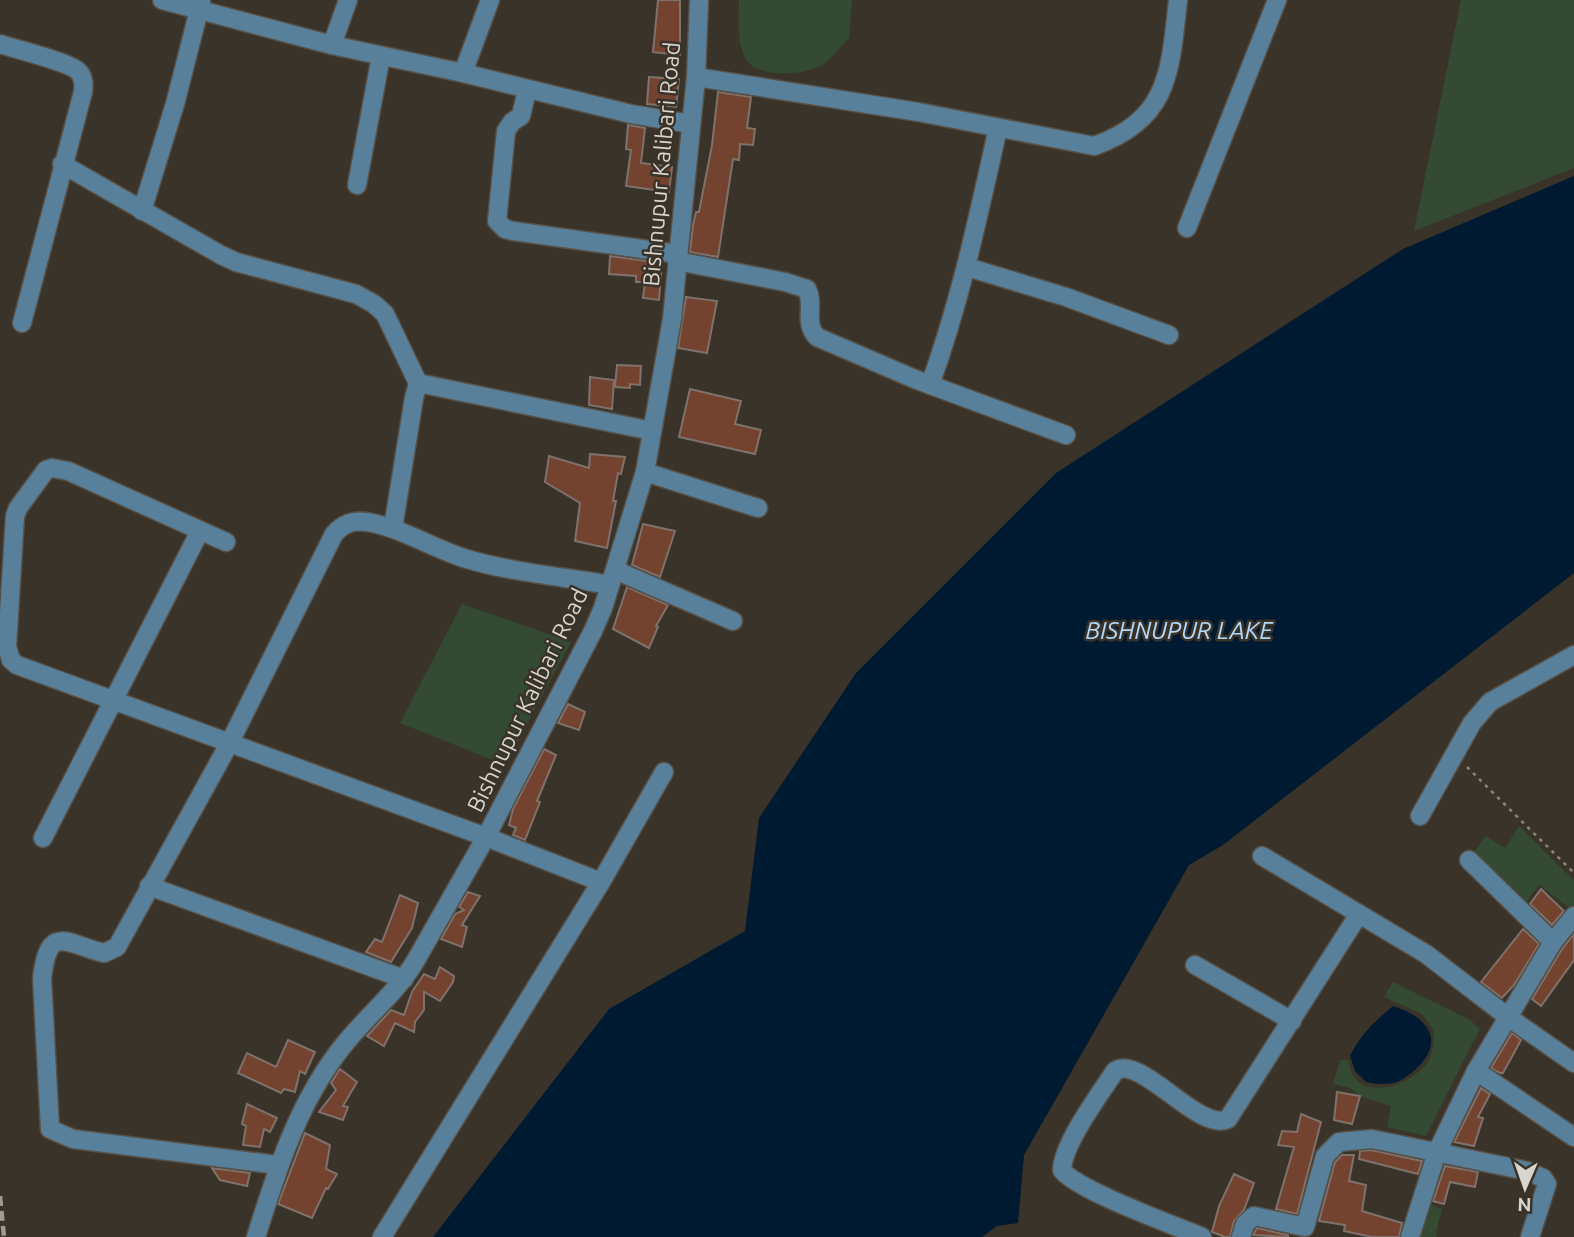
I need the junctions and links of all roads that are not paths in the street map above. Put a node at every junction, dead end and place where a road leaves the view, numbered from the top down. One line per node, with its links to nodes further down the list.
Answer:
1 (162, 0): 7 (street)
2 (348, 0): 9 (street)
3 (490, 0): 11 (street)
4 (699, 0): 12 (street, Bishnupur Kalibari Road)
5 (1178, 0): 15 (street)
6 (1277, 0): 19 (street)
7 (200, 6): 9 (street); 18 (street)
8 (0, 44): 16 (street)
9 (332, 45): 10 (street)
10 (380, 56): 11 (street); 17 (street)
11 (463, 73): 13 (street)
12 (696, 77): 14 (street, Bishnupur Kalibari Road); 15 (street)
13 (527, 90): 14 (street); 20 (street)
14 (691, 124): 20 (street, Bishnupur Kalibari Road)
15 (998, 128): 21 (street)
16 (62, 164): 18 (street); 22 (street)
17 (358, 185)
18 (142, 211): 24 (street)
19 (1187, 228)
20 (678, 258): 25 (street); 26 (street, Bishnupur Kalibari Road)
21 (967, 267): 23 (street); 25 (street)
22 (22, 323)
23 (1169, 335)
24 (418, 383): 26 (street); 30 (street)
25 (930, 385): 27 (street)
26 (652, 431): 28 (street, Bishnupur Kalibari Road)
27 (1066, 435)
28 (645, 472): 29 (street); 33 (street, Bishnupur Kalibari Road)
29 (758, 508)
30 (393, 528): 33 (street); 37 (street)
31 (200, 531): 32 (street); 36 (street); 36 (street)
32 (226, 542)
33 (612, 578): 34 (street); 40 (street, Bishnupur Kalibari Road)
34 (733, 621)
35 (1574, 655): 39 (street)
36 (114, 700): 37 (street); 41 (street)
37 (229, 744): 40 (street); 45 (street)
38 (664, 772): 44 (street)
39 (1420, 816)
40 (486, 837): 44 (street); 50 (street, Bishnupur Kalibari Road)
41 (43, 838)
42 (1262, 856): 46 (street)
43 (1469, 860): 48 (street)
44 (601, 882): 60 (street)
45 (149, 886): 50 (street); 57 (street)
46 (1359, 914): 51 (street); 52 (street)
47 (1574, 916): 48 (street)
48 (1553, 943): 51 (street)
49 (1195, 965): 52 (street)
50 (404, 979): 57 (street, Bishnupur Kalibari Road)
51 (1508, 1017): 53 (street); 54 (street)
52 (1292, 1021): 61 (street)
53 (1574, 1063)
54 (1476, 1071): 55 (street); 56 (street)
55 (1574, 1137)
56 (1437, 1152): 58 (street); 63 (street); 64 (street)
57 (278, 1164): 59 (street, Bishnupur Kalibari Road)
58 (1303, 1232): 62 (street)
59 (256, 1237)
60 (382, 1237)
61 (1202, 1237)
62 (1241, 1237)
63 (1410, 1237)
64 (1530, 1237)

